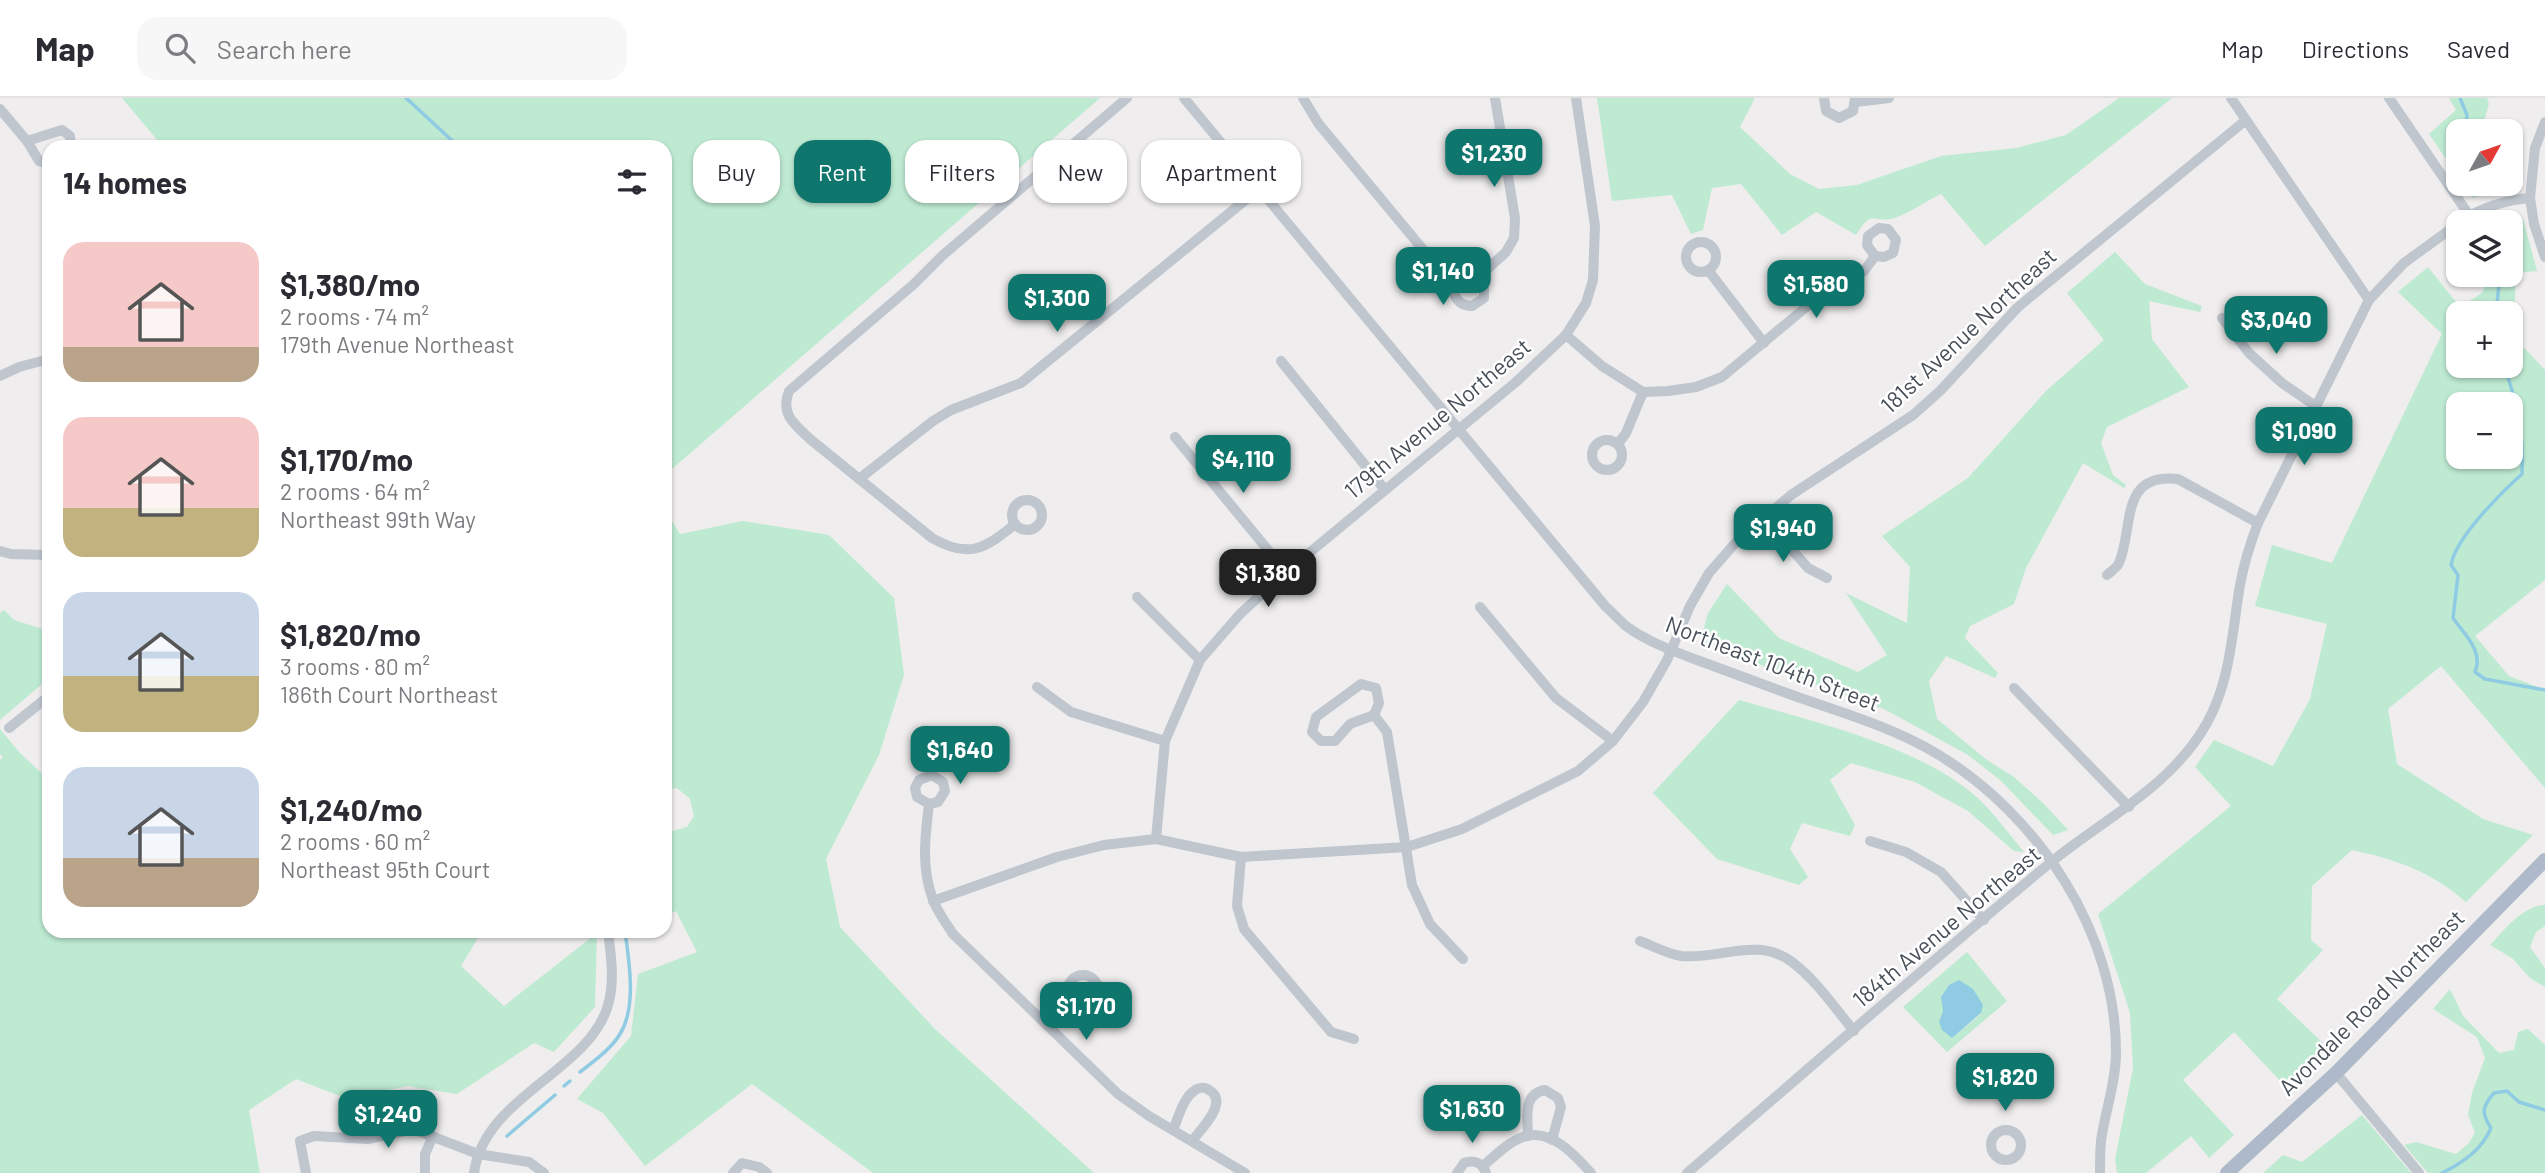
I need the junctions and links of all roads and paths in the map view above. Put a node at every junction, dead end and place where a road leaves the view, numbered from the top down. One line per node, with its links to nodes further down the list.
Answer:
1 (1128, 98): 41 (street)
2 (1184, 98): 15 (street, Northeast 104th Street)
3 (1303, 98): 28 (street)
4 (1495, 98): 27 (street)
5 (1576, 98): 31 (street, 179th Avenue Northeast)
6 (1824, 98): 10 (street)
7 (1889, 98): 10 (street)
8 (2231, 98): 12 (street)
9 (2389, 98): 21 (street)
10 (1856, 100)
11 (0, 108): 16 (street)
12 (2246, 120): 29 (street); 43 (street, 181st Avenue Northeast)
13 (2545, 122): 18 (street)
14 (70, 140): 16 (street)
15 (1219, 140)
16 (27, 141): 17 (street)
17 (42, 162)
18 (2530, 198): 22 (street, 184th Avenue Northeast); 25 (street)
19 (1242, 203): 41 (street)
20 (1271, 203): 38 (street, Northeast 104th Street)
21 (2457, 210)
22 (2487, 210)
23 (2446, 232): 29 (street, 184th Avenue Northeast)
24 (1875, 256): 32 (street)
25 (2545, 257)
26 (1708, 270): 32 (street)
27 (1484, 272): 28 (street); 28 (street)
28 (1453, 273)
29 (2369, 300): 37 (street, 184th Avenue Northeast)
30 (2222, 318): 37 (street)
31 (1566, 335): 36 (street); 38 (street, 179th Avenue Northeast)
32 (1765, 343): 36 (street)
33 (42, 360): 35 (street)
34 (1281, 361): 42 (street)
35 (0, 376)
36 (1643, 392): 40 (street)
37 (2317, 407): 44 (street, 184th Avenue Northeast)
38 (1458, 429): 42 (street, 179th Avenue Northeast); 53 (street, Northeast 104th Street)
39 (1175, 438): 48 (street)
40 (1618, 444)
41 (859, 479): 45 (street)
42 (1385, 490): 48 (street, 179th Avenue Northeast)
43 (1763, 518): 50 (street); 53 (street, 181st Avenue Northeast)
44 (2258, 523): 49 (street); 63 (street, 184th Avenue Northeast)
45 (1015, 524)
46 (6, 553): 47 (street)
47 (42, 555)
48 (1286, 572): 54 (street, 179th Avenue Northeast)
49 (2107, 575)
50 (1827, 578)
51 (1137, 597): 54 (street)
52 (1480, 607): 61 (street)
53 (1672, 650): 61 (street, 181st Avenue Northeast); 69 (street, Northeast 104th Street)
54 (1200, 660): 60 (street, 179th Avenue Northeast)
55 (1037, 687): 60 (street)
56 (2014, 688): 63 (street)
57 (42, 702): 59 (street)
58 (1374, 715): 58 (street); 66 (street)
59 (9, 728)
60 (1165, 741): 64 (street, 179th Avenue Northeast)
61 (1613, 741): 66 (street, 181st Avenue Northeast)
62 (929, 804): 70 (street)
63 (2129, 807): 69 (street, 184th Avenue Northeast)
64 (1156, 839): 67 (street, 181st Avenue Northeast); 70 (street, 181st Avenue Northeast)
65 (1870, 841): 71 (street)
66 (1407, 847): 67 (street, 181st Avenue Northeast); 74 (street)
67 (1241, 857): 78 (street)
68 (2545, 860): 79 (main road, Avondale Road Northeast)
69 (2051, 863): 71 (street, 184th Avenue Northeast); 99 (street, Northeast 104th Street)
70 (933, 901): 76 (street)
71 (1984, 920): 77 (street, 184th Avenue Northeast)
72 (608, 938): 85 (street)
73 (1640, 941): 77 (street)
74 (1463, 959)
75 (1072, 1001): 76 (street)
76 (1048, 1026): 80 (street)
77 (1854, 1031): 97 (street, 184th Avenue Northeast)
78 (1354, 1039)
79 (2336, 1073): 100 (main road, Avondale Road Northeast); 101 (street)
80 (1173, 1130): 84 (street); 84 (street)
81 (433, 1136): 85 (street); 88 (street); 89 (street)
82 (1528, 1136): 83 (street); 83 (street); 87 (street)
83 (1552, 1140): 96 (street)
84 (1192, 1141): 94 (street)
85 (478, 1154): 90 (street); 91 (street)
86 (2007, 1160): 98 (street)
87 (1484, 1170): 95 (street)
88 (306, 1173)
89 (425, 1173)
90 (474, 1173)
91 (544, 1173)
92 (733, 1173): 93 (street)
93 (767, 1173)
94 (1245, 1173)
95 (1457, 1173)
96 (1591, 1173)
97 (1687, 1173)
98 (2006, 1173)
99 (2100, 1173)
100 (2227, 1173)
101 (2419, 1173)

